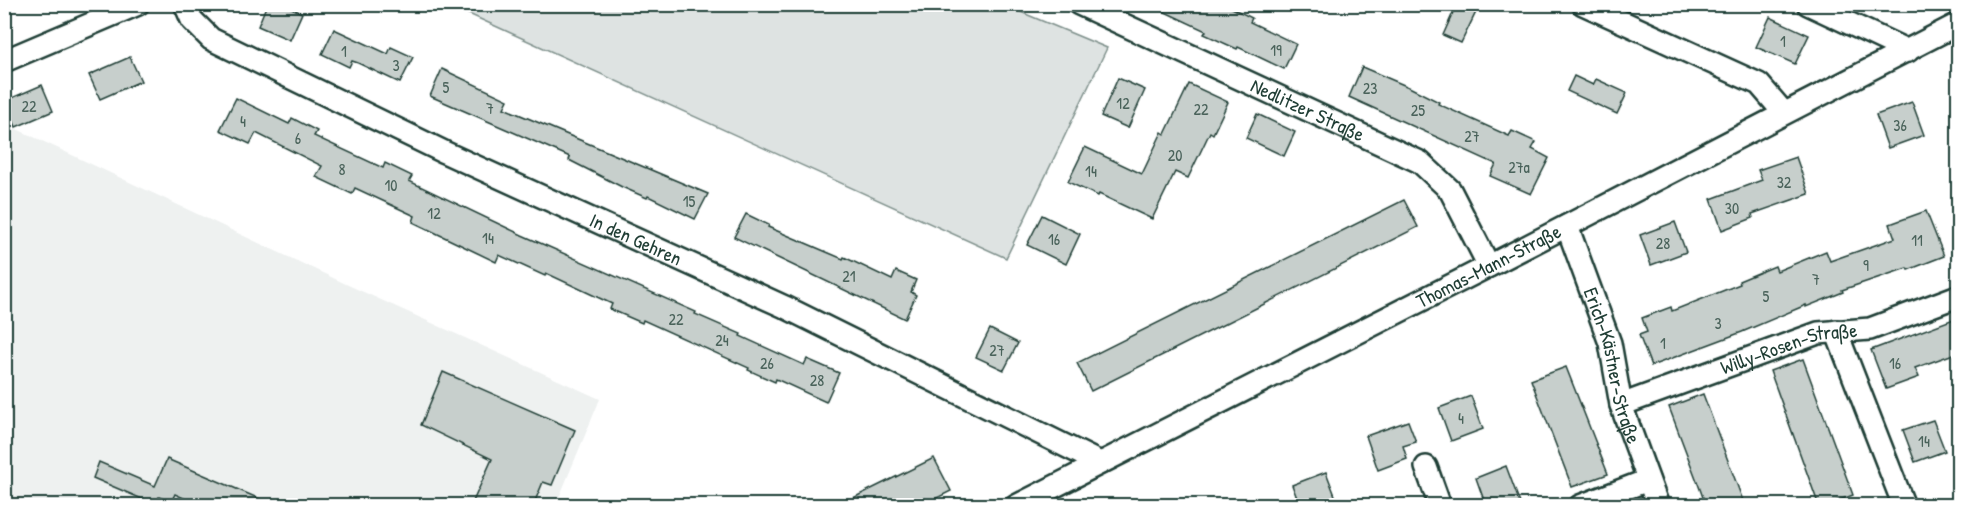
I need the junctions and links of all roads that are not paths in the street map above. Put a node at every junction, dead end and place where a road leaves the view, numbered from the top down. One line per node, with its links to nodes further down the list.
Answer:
1 (138, 4): 8 (street)
2 (185, 4): 15 (street, In den Gehren)
3 (1079, 4): 11 (street, Nedlitzer Straße)
4 (1583, 4): 9 (street)
5 (1808, 4): 7 (street)
6 (1959, 24): 7 (street, Thomas-Mann-Straße)
7 (1908, 51): 9 (street, Thomas-Mann-Straße)
8 (4, 61)
9 (1784, 113): 10 (street, Thomas-Mann-Straße)
10 (1568, 226): 11 (street, Thomas-Mann-Straße); 14 (street, Erich-Kästner-Straße)
11 (1489, 266): 15 (street, Thomas-Mann-Straße)
12 (1959, 296): 13 (street, Willy-Rosen-Straße)
13 (1836, 331): 14 (street, Willy-Rosen-Straße); 22 (street)
14 (1621, 405): 17 (street, Erich-Kästner-Straße)
15 (1100, 463): 18 (street, Thomas-Mann-Straße)
16 (1426, 467): 19 (street)
17 (1648, 480): 20 (street); 21 (street, Erich-Kästner-Straße)
18 (1016, 506)
19 (1440, 506)
20 (1580, 506)
21 (1658, 506)
22 (1904, 506)

